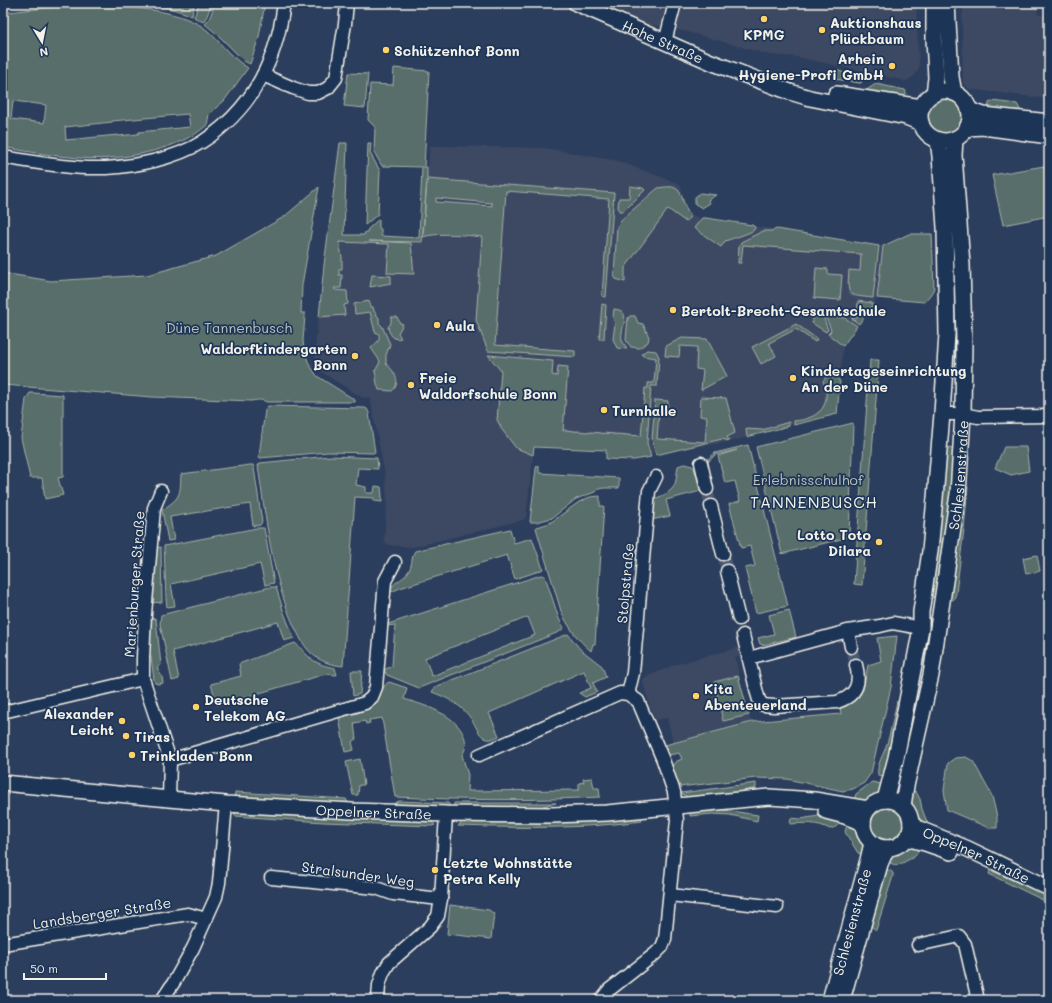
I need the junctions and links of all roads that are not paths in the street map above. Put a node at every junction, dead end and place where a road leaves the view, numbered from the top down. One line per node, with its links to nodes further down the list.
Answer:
1 (284, 3): 8 (street)
2 (347, 3): 8 (street)
3 (576, 3): 7 (street, Hohe Straße)
4 (674, 3): 7 (street)
5 (934, 3): 11 (street)
6 (947, 3): 10 (street)
7 (665, 42): 9 (street, Hohe Straße)
8 (263, 75): 20 (street)
9 (751, 77): 12 (street, Hohe Straße); 14 (street, Hohe Straße)
10 (954, 93): 11 (street); 13 (street)
11 (934, 94): 12 (street)
12 (922, 106): 14 (street)
13 (969, 110): 15 (street); 16 (street)
14 (921, 122): 19 (street)
15 (1049, 122)
16 (967, 128): 17 (street); 18 (street)
17 (1049, 136)
18 (955, 139): 19 (street); 22 (street, Schlesienstraße)
19 (938, 140): 21 (street, Schlesienstraße)
20 (3, 157)
21 (942, 414): 22 (street); 33 (street, Schlesienstraße)
22 (963, 414): 23 (street); 49 (street, Schlesienstraße)
23 (1049, 416)
24 (701, 463): 26 (street)
25 (656, 477): 40 (street, Stolpstraße)
26 (707, 489)
27 (161, 491): 39 (street, Marienburger Straße)
28 (711, 506): 29 (street)
29 (723, 554)
30 (395, 562): 43 (street)
31 (727, 571): 32 (street)
32 (739, 619)
33 (920, 628): 34 (street); 46 (street, Schlesienstraße)
34 (848, 631): 36 (street); 37 (street)
35 (743, 635): 37 (street)
36 (852, 647)
37 (749, 658): 38 (street)
38 (856, 665)
39 (143, 679): 41 (street); 43 (street, Marienburger Straße)
40 (628, 694): 42 (street); 48 (street)
41 (3, 712)
42 (479, 755)
43 (170, 760): 45 (street, Marienburger Straße)
44 (3, 782): 45 (street, Oppelner Straße)
45 (169, 799): 47 (street, Oppelner Straße)
46 (885, 800): 49 (street); 51 (street)
47 (226, 804): 50 (street, Oppelner Straße); 61 (street)
48 (675, 806): 50 (street, Oppelner Straße); 51 (street, Oppelner Straße); 58 (street)
49 (903, 806): 52 (street)
50 (446, 814): 59 (street)
51 (866, 816): 54 (street)
52 (911, 823): 53 (street); 57 (street, Oppelner Straße)
53 (906, 838): 55 (street); 57 (street, Oppelner Straße)
54 (872, 842): 55 (street); 67 (street, Schlesienstraße)
55 (887, 848): 68 (street, Schlesienstraße)
56 (270, 878): 59 (street, Stralsunder Weg)
57 (1046, 887)
58 (670, 894): 60 (street); 66 (street)
59 (441, 899): 65 (street)
60 (777, 907)
61 (206, 919): 62 (street, Landsberger Straße); 64 (street)
62 (3, 944)
63 (918, 945): 69 (street)
64 (162, 1000)
65 (378, 1000)
66 (601, 1000)
67 (830, 1000)
68 (842, 1000)
69 (978, 1000)

